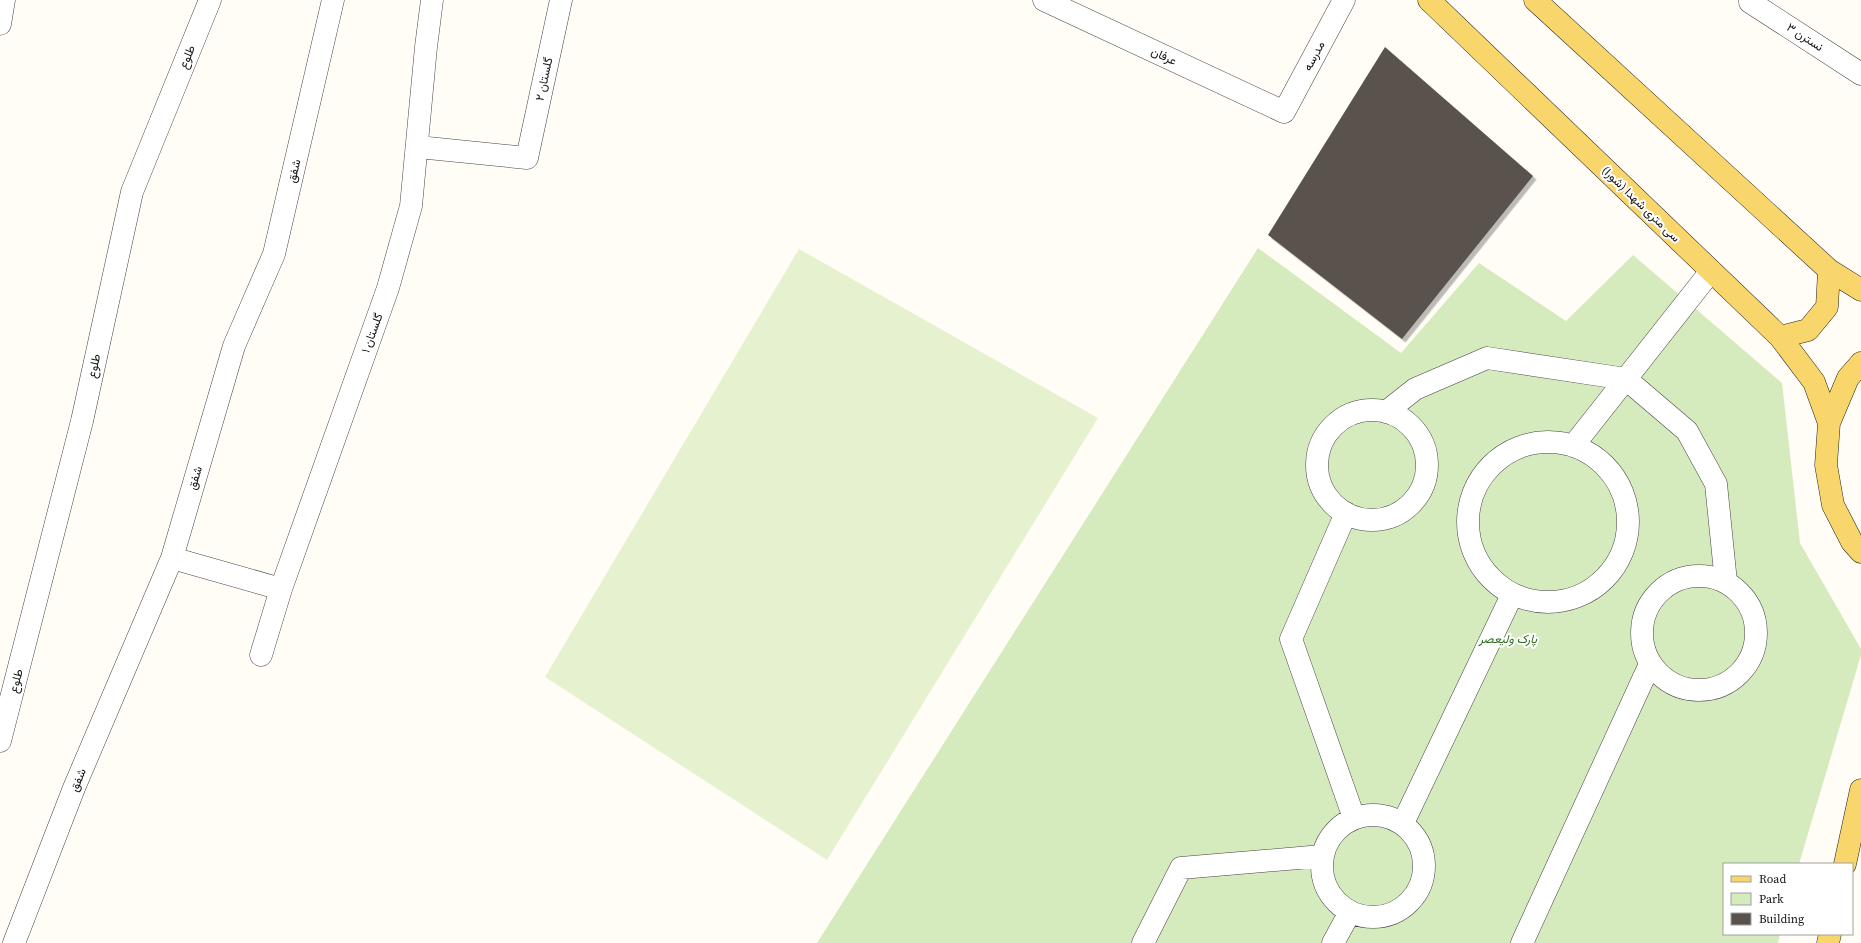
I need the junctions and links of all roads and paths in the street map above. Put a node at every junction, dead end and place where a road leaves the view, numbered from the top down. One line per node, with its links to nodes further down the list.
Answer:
1 (4, 0): 11 (street)
2 (210, 0): 32 (street, طلوع)
3 (333, 0): 26 (street, شفق)
4 (432, 0): 14 (street, گلستان ۱)
5 (560, 0): 14 (street, گلستان ۲)
6 (1044, 0): 13 (street, عرفان)
7 (1344, 0): 13 (street, مدرسه)
8 (1430, 0): 16 (main road, سی متری شهدا (شورا))
9 (1535, 0): 15 (main road)
10 (1750, 0): 12 (street, نسترن ۳)
11 (0, 24)
12 (1861, 74)
13 (1284, 112)
14 (418, 147): 28 (street, گلستان ۱)
15 (1829, 270): 17 (main road); 18 (main road)
16 (1711, 271): 18 (main road, سی متری شهدا (شورا)); 20 (street)
17 (1861, 290)
18 (1780, 337): 22 (main road, سی متری شهدا (شورا))
19 (1861, 363): 22 (main road)
20 (1626, 380): 21 (street); 23 (street); 27 (street)
21 (1386, 412): 24 (street); 24 (street)
22 (1829, 423): 25 (main road)
23 (1573, 446): 29 (street); 29 (street)
24 (1346, 514): 34 (street)
25 (1861, 552)
26 (172, 558): 28 (street); 39 (street, شفق)
27 (1726, 582): 31 (street); 31 (street)
28 (282, 589): 30 (street, گلستان ۱)
29 (1512, 595): 35 (street)
30 (261, 655)
31 (1650, 664): 42 (street)
32 (0, 741)
33 (1861, 790): 37 (main road)
34 (1354, 818): 35 (street); 36 (street)
35 (1403, 823): 38 (street)
36 (1322, 856): 38 (street); 40 (street)
37 (1845, 863)
38 (1350, 912): 41 (street)
39 (14, 943)
40 (1143, 943)
41 (1333, 943)
42 (1522, 943)

